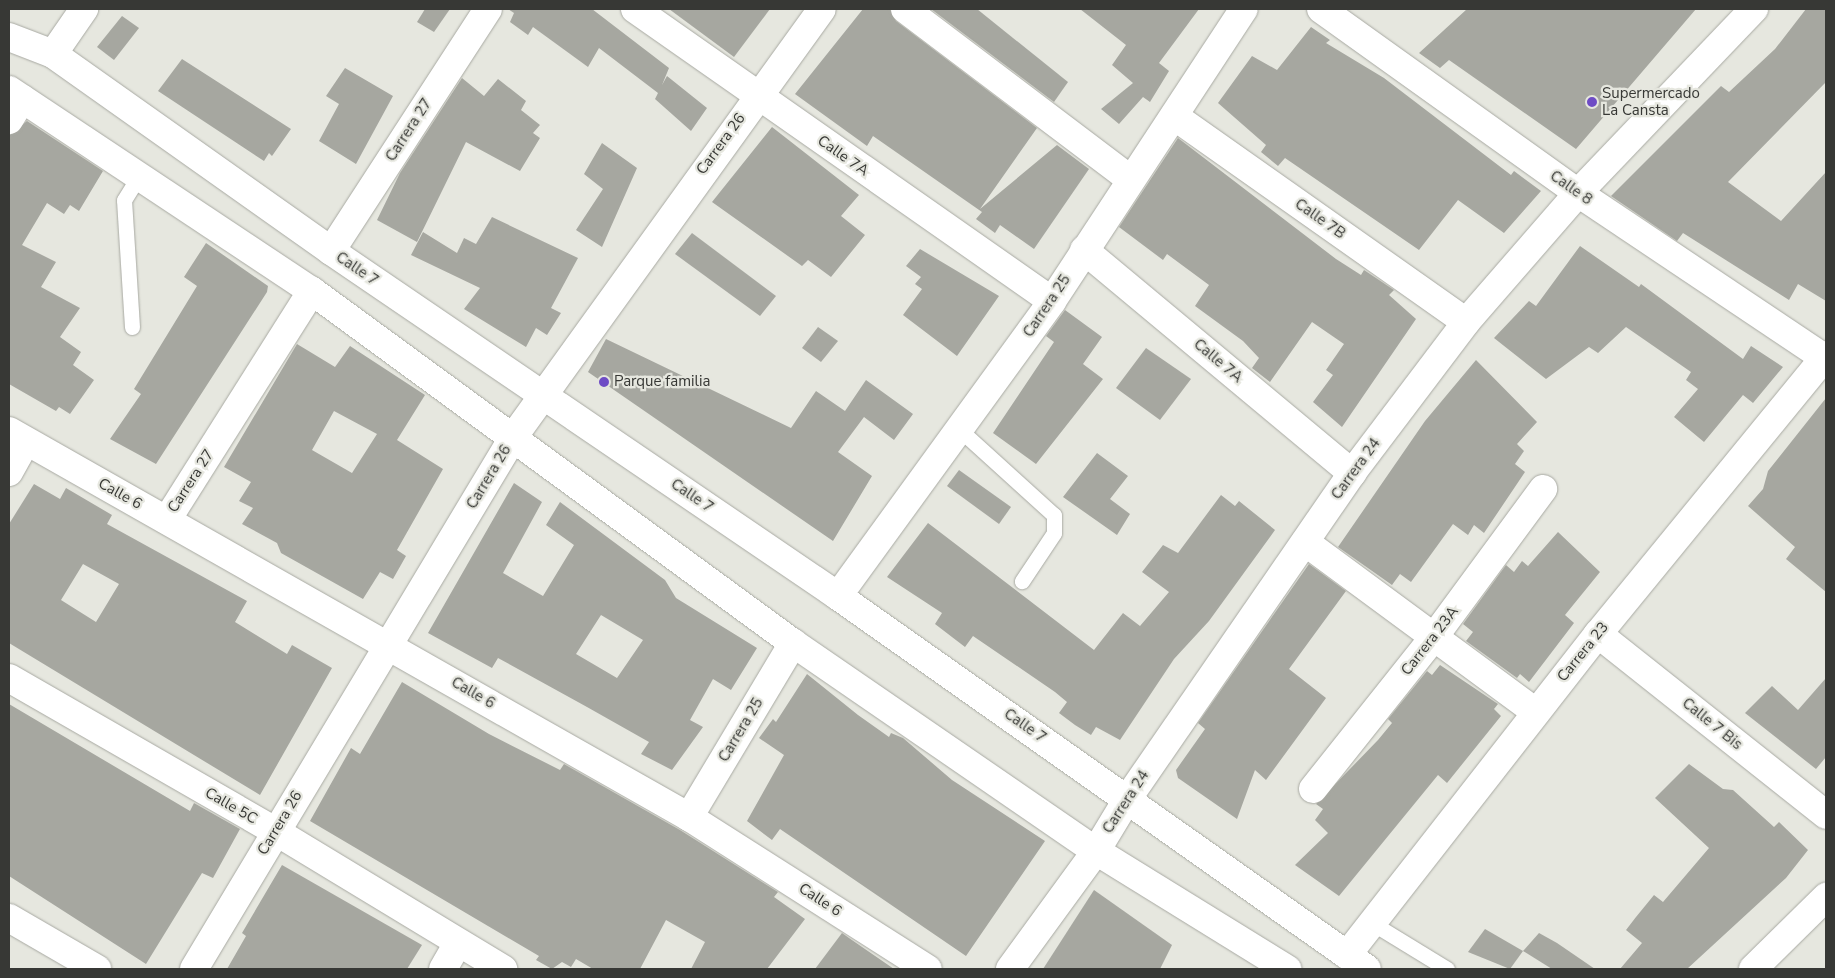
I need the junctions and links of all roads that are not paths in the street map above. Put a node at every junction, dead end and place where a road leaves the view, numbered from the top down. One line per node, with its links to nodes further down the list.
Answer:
1 (84, 9): 10 (street)
2 (488, 9): 18 (street, Carrera 27)
3 (636, 9): 11 (street, Calle 7A)
4 (822, 9): 11 (street, Carrera 26)
5 (904, 9): 15 (street)
6 (1321, 9): 16 (street, Calle 8)
7 (1754, 9): 16 (street, Carrera 24)
8 (1240, 10): 13 (street, Carrera 25)
9 (9, 37): 10 (street, Calle 7)
10 (53, 54): 18 (street, Calle 7)
11 (756, 96): 20 (street, Calle 7A); 24 (street, Carrera 26)
12 (13, 103): 14 (street)
13 (1174, 116): 15 (street, Carrera 25); 21 (street, Calle 7B)
14 (138, 179): 19 (street); 22 (lane)
15 (1131, 180): 17 (street, Carrera 25)
16 (1578, 193): 21 (street, Carrera 24); 23 (street, Calle 8)
17 (1084, 250): 20 (street, Carrera 25); 29 (street, Calle 7A)
18 (331, 251): 24 (street, Calle 7)
19 (312, 291): 27 (street); 31 (street, Carrera 27)
20 (1052, 301): 25 (street, Carrera 25)
21 (1466, 322): 29 (street, Carrera 24)
22 (132, 327)
23 (1826, 357): 35 (street, Carrera 23)
24 (542, 394): 27 (street, Carrera 26); 34 (street, Calle 7)
25 (959, 429): 33 (lane); 34 (street, Carrera 25)
26 (17, 436): 28 (street); 31 (street, Calle 6)
27 (514, 436): 37 (street); 38 (street, Carrera 26)
28 (9, 472)
29 (1352, 473): 32 (street, Carrera 24)
30 (1543, 489): 36 (street, Carrera 23A)
31 (167, 520): 38 (street, Calle 6)
32 (1305, 542): 36 (street); 42 (street, Carrera 24)
33 (1022, 581)
34 (838, 596): 42 (street, Calle 7)
35 (1598, 634): 40 (street, Carrera 23); 43 (street, Calle 7 Bis)
36 (1434, 637): 40 (street); 41 (street, Carrera 23A)
37 (793, 643): 44 (street, Carrera 25); 46 (street)
38 (387, 644): 44 (street, Calle 6); 45 (street, Carrera 26)
39 (9, 678): 45 (street, Calle 5C)
40 (1536, 712): 49 (street, Carrera 23)
41 (1314, 789)
42 (1128, 798): 46 (street, Carrera 24); 51 (street, Calle 7)
43 (1826, 815)
44 (689, 817): 57 (street, Calle 6)
45 (276, 831): 50 (street, Calle 5C); 54 (street, Carrera 26)
46 (1096, 851): 58 (street, Carrera 24); 59 (street)
47 (1826, 897): 52 (street)
48 (9, 918): 53 (street)
49 (1372, 924): 51 (street, Carrera 23); 60 (lane)
50 (458, 943): 55 (street); 56 (street, Calle 5C)
51 (1357, 962)
52 (1759, 968)
53 (97, 969)
54 (194, 969)
55 (443, 969)
56 (502, 969)
57 (928, 969)
58 (1010, 969)
59 (1287, 969)
60 (1447, 969)

